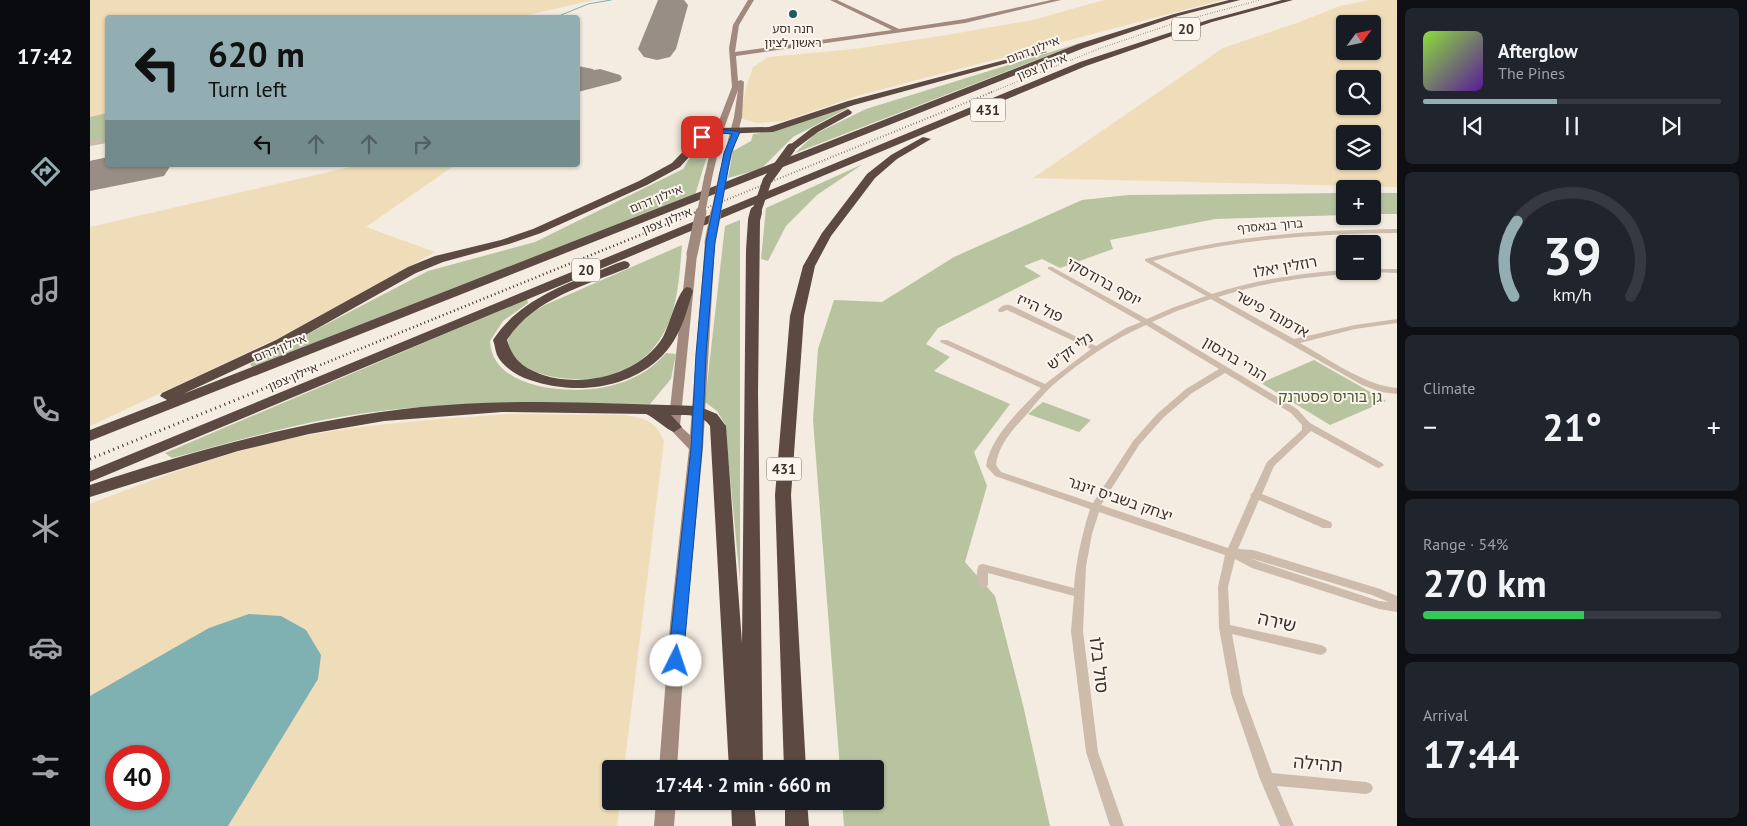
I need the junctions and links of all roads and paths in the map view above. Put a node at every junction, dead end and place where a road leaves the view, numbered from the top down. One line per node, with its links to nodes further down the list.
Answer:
1 (751, 0): 13 (street)
2 (833, 0): 8 (street)
3 (842, 0): 9 (street)
4 (1043, 0): 10 (street)
5 (1058, 0): 12 (street)
6 (1237, 0): 11 (highway, איילון דרום / 20)
7 (1290, 0): 19 (highway, איילון צפון / 20)
8 (875, 21): 12 (street); 14 (street)
9 (884, 21): 10 (street); 12 (street)
10 (924, 24): 12 (street)
11 (1136, 27): 20 (highway); 51 (highway, איילון דרום / 20)
12 (896, 29): 14 (street); 16 (street)
13 (736, 30): 17 (street); 17 (street)
14 (862, 33): 16 (street)
15 (748, 45): 16 (street)
16 (777, 47): 17 (street); 18 (street)
17 (736, 53): 21 (street); 23 (street)
18 (744, 60)
19 (1084, 64): 27 (highway, איילון צפון / 20); 70 (highway, 431)
20 (987, 67): 22 (highway); 69 (highway, 431, bridge)
21 (738, 120): 22 (highway); 24 (street)
22 (783, 126): 24 (highway)
23 (719, 131): 24 (highway); 34 (street, bridge); 50 (highway)
24 (736, 132): 47 (street, bridge)
25 (105, 140): 26 (street)
26 (90, 143)
27 (878, 149): 34 (highway); 55 (highway, איילון צפון / 20)
28 (1397, 231): 29 (street, ברוך בנאסרף)
29 (1147, 260): 35 (street, אדמונד פישר)
30 (1050, 268): 37 (street, יוסף ברודסקי)
31 (1381, 271): 32 (street)
32 (1397, 271)
33 (1336, 272): 35 (street, רוזלין יאלו)
34 (688, 291): 46 (street)
35 (1212, 297): 37 (street, נלי זק"ש); 40 (street, אדמונד פישר)
36 (1002, 310): 41 (street, פול הייז)
37 (1146, 321): 41 (street, נלי זק"ש); 42 (street, הנרי ברגסון)
38 (1397, 321): 40 (street)
39 (944, 342): 43 (street)
40 (1294, 342): 44 (street, אדמונד פישר)
41 (1095, 348): 43 (street, נלי זק"ש)
42 (1225, 369): 48 (street, הנרי ברגסון); 58 (street, סול בלו)
43 (1044, 387): 54 (street, נלי זק"ש)
44 (1397, 391)
45 (645, 409): 46 (highway); 49 (highway); 56 (highway)
46 (676, 410): 47 (highway); 49 (street)
47 (698, 411): 52 (street); 68 (highway)
48 (1307, 425): 53 (street, הנרי ברגסון); 57 (street)
49 (674, 427): 52 (street)
50 (90, 432)
51 (90, 436)
52 (696, 448): 67 (street)
53 (1379, 465)
54 (998, 474): 58 (street, יצחק בשביס זינגר)
55 (90, 476)
56 (90, 491)
57 (1255, 495): 59 (street); 60 (street)
58 (1096, 506): 60 (street, יצחק בשביס זינגר); 62 (street, סול בלו)
59 (1327, 525)
60 (1231, 553): 63 (street, יצחק בשביס זינגר); 64 (street, יצחק בשביס זינגר); 65 (street)
61 (983, 584): 62 (street)
62 (1079, 593): 81 (street, סול בלו)
63 (1397, 601)
64 (1397, 608)
65 (1225, 628): 66 (street, שירה); 71 (street)
66 (1321, 650)
67 (669, 760)
68 (739, 760)
69 (752, 760)
70 (795, 760)
71 (1267, 779): 72 (street, תהילה); 82 (street)
72 (1366, 788)
73 (665, 810): 77 (street)
74 (743, 810): 78 (highway)
75 (752, 810): 79 (highway)
76 (796, 810): 80 (highway)
77 (664, 826)
78 (744, 826)
79 (753, 826)
80 (797, 826)
81 (1117, 826)
82 (1287, 826)

